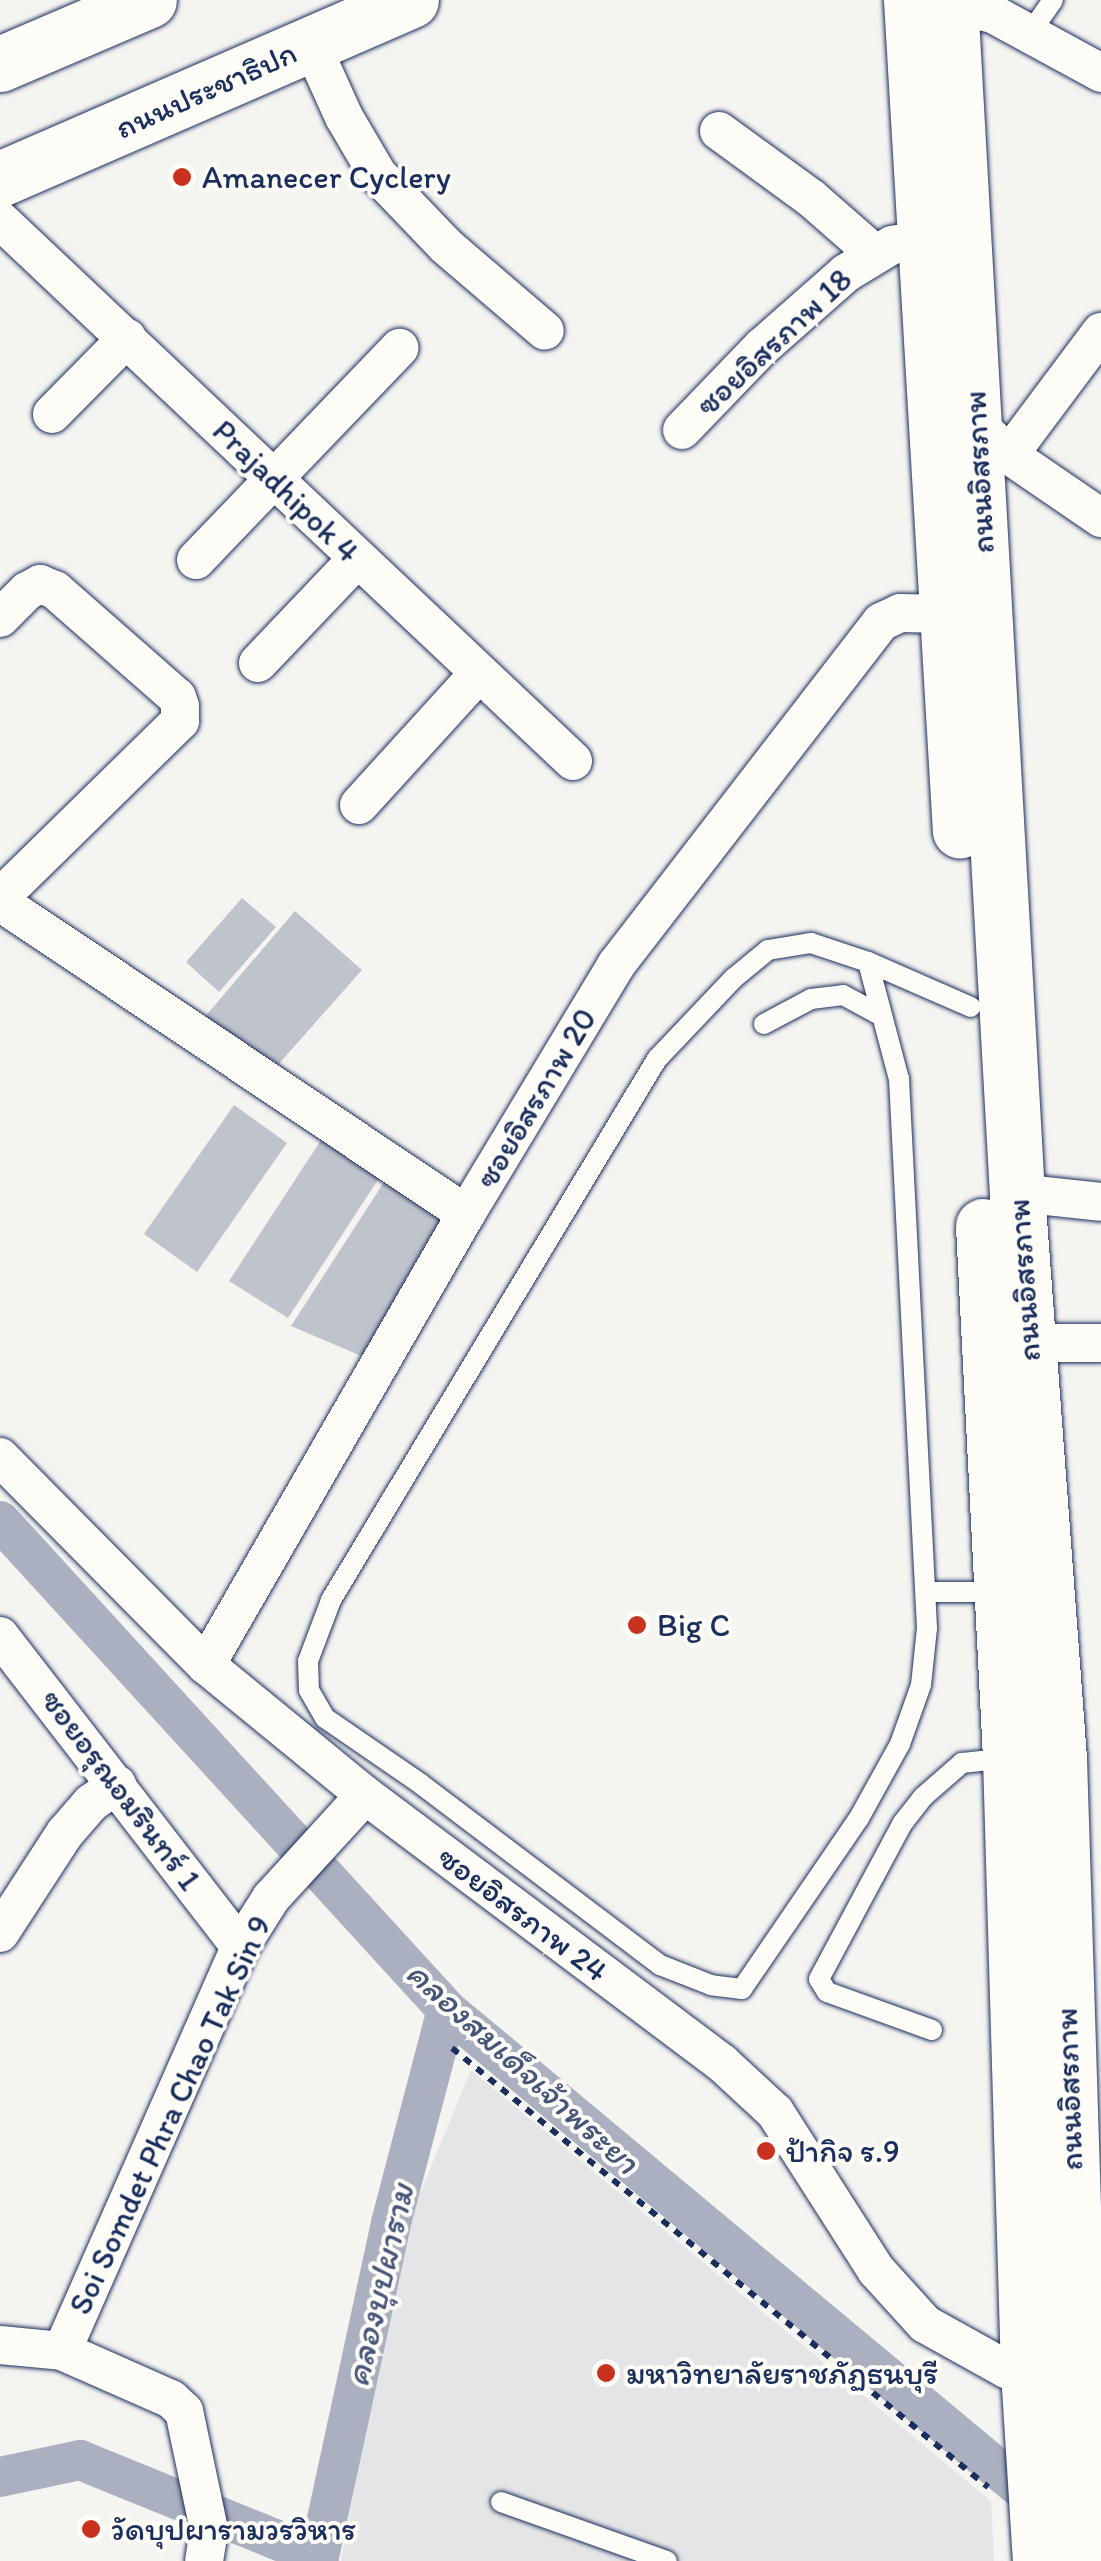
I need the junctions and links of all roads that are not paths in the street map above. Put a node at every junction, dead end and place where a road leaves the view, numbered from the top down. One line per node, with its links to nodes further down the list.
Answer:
1 (149, 0): 7 (main road)
2 (411, 0): 6 (main road, ถนนประชาธิปก)
3 (1054, 0): 5 (lane)
4 (937, 2): 5 (street); 12 (main road); 19 (main road, ถนนอิสรภาพ)
5 (1030, 34): 8 (street)
6 (311, 44): 10 (main road, ถนนประชาธิปก); 13 (street)
7 (0, 64)
8 (1101, 73)
9 (719, 130): 12 (street)
10 (0, 180)
11 (0, 220): 15 (street, Prajadhipok 4)
12 (900, 246): 18 (street, ซอยอิสรภาพ 18); 24 (main road)
13 (545, 331)
14 (1101, 332): 19 (street)
15 (126, 338): 17 (street); 20 (street, Prajadhipok 4)
16 (399, 348): 20 (street)
17 (52, 414)
18 (682, 430)
19 (992, 439): 21 (street); 35 (main road, ถนนอิสรภาพ)
20 (273, 477): 22 (street); 23 (street, Prajadhipok 4)
21 (1101, 518)
22 (196, 560)
23 (356, 560): 26 (street); 27 (street, Prajadhipok 4)
24 (948, 614): 32 (main road); 37 (street, ซอยอิสรภาพ 20)
25 (0, 618): 30 (street)
26 (258, 663)
27 (479, 673): 28 (street, Prajadhipok 4); 29 (street)
28 (573, 761)
29 (360, 805)
30 (0, 900): 37 (street)
31 (868, 962): 32 (lane); 33 (lane); 41 (lane)
32 (971, 1007): 42 (main road)
33 (882, 1016): 34 (lane); 41 (lane)
34 (764, 1024)
35 (1017, 1193): 36 (street); 38 (main road, ถนนอิสรภาพ)
36 (1101, 1202)
37 (466, 1214): 44 (street, ซอยอิสรภาพ 20)
38 (1028, 1343): 39 (street); 45 (main road, ถนนอิสรภาพ)
39 (1101, 1344)
40 (0, 1457): 44 (street, ซอยอิสรภาพ 24)
41 (926, 1592): 42 (lane)
42 (1002, 1592): 45 (main road)
43 (0, 1636): 46 (street, ซอยอรุณอมรินทร์ 1)
44 (206, 1665): 47 (street, ซอยอิสรภาพ 24)
45 (1034, 1758): 50 (lane); 53 (main road); 55 (main road, ถนนอิสรภาพ)
46 (118, 1785): 48 (street); 49 (street, ซอยอรุณอมรินทร์ 1)
47 (364, 1794): 49 (street, Soi Somdet Phra Chao Tak Sin 9); 53 (street, ซอยอิสรภาพ 24)
48 (0, 1933)
49 (240, 1947): 52 (street, Soi Somdet Phra Chao Tak Sin 9)
50 (932, 2030)
51 (0, 2345): 52 (street)
52 (62, 2351): 56 (street)
53 (1028, 2371): 55 (main road)
54 (501, 2502): 57 (lane)
55 (1059, 2523)
56 (206, 2546)
57 (666, 2561)

